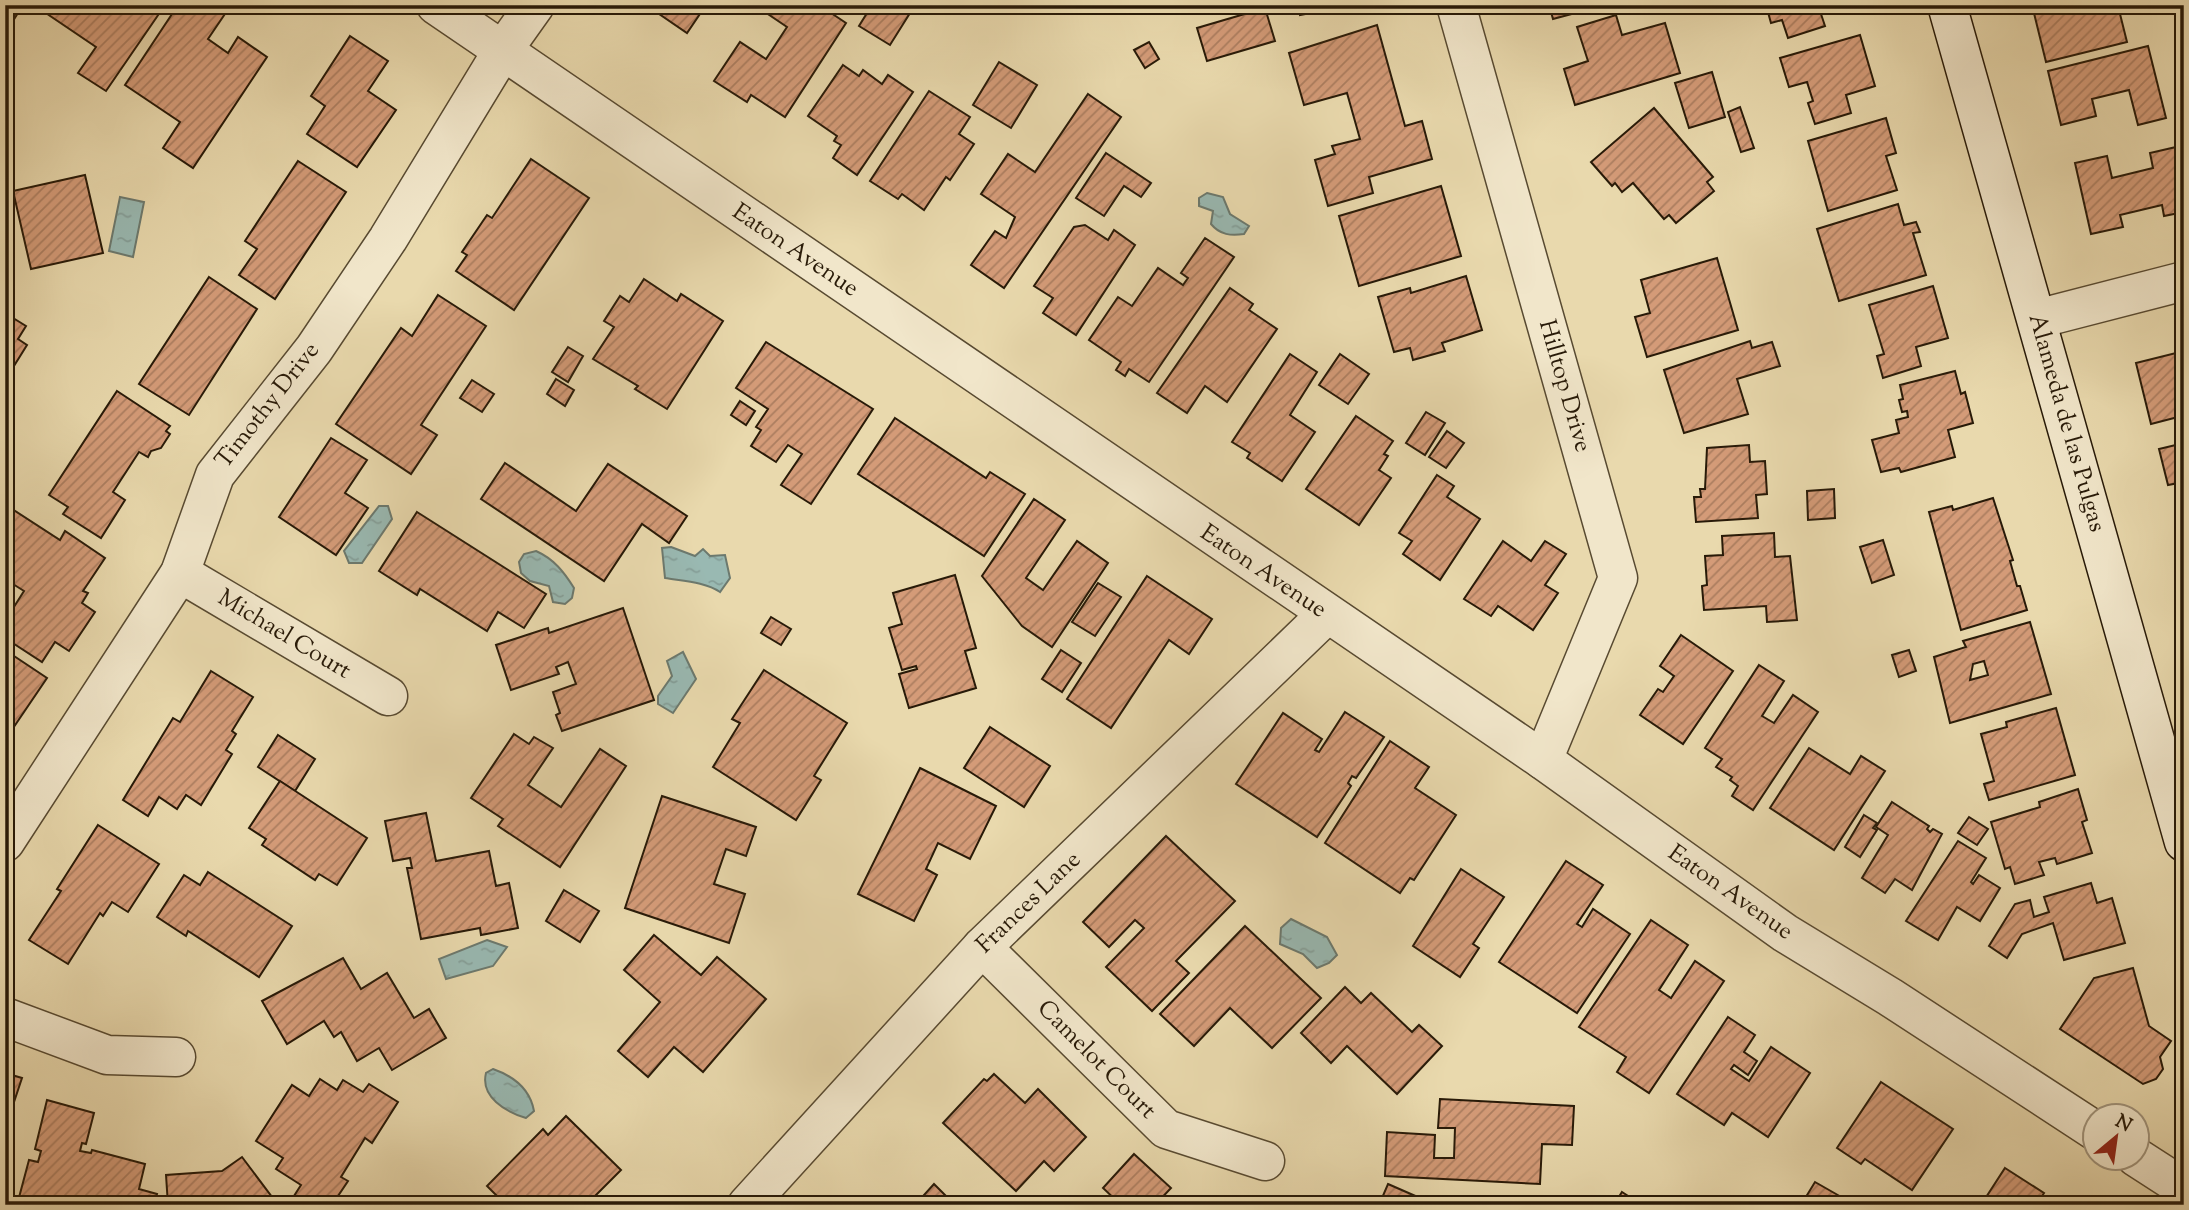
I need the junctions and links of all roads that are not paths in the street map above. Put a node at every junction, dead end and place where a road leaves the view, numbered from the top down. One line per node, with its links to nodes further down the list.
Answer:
1 (436, 5): 5 (street, Eaton Avenue)
2 (535, 5): 5 (street, Timothy Drive)
3 (1456, 5): 11 (street, Hilltop Drive)
4 (1947, 5): 7 (street, Alameda de las Pulgas)
5 (503, 50): 8 (street, Timothy Drive); 9 (street, Eaton Avenue)
6 (2184, 281): 7 (street)
7 (2037, 319): 13 (street, Alameda de las Pulgas)
8 (180, 573): 10 (street, Michael Court); 12 (street, Timothy Drive)
9 (1326, 615): 11 (street, Eaton Avenue); 14 (street, Frances Lane)
10 (388, 696)
11 (1543, 760): 17 (street, Eaton Avenue)
12 (5, 842)
13 (2184, 842)
14 (982, 947): 18 (street, Camelot Court); 21 (street, Frances Lane)
15 (5, 1017): 16 (street)
16 (176, 1057)
17 (2080, 1120)
18 (1265, 1161)
19 (2150, 1166): 20 (street)
20 (2184, 1188)
21 (747, 1205)

